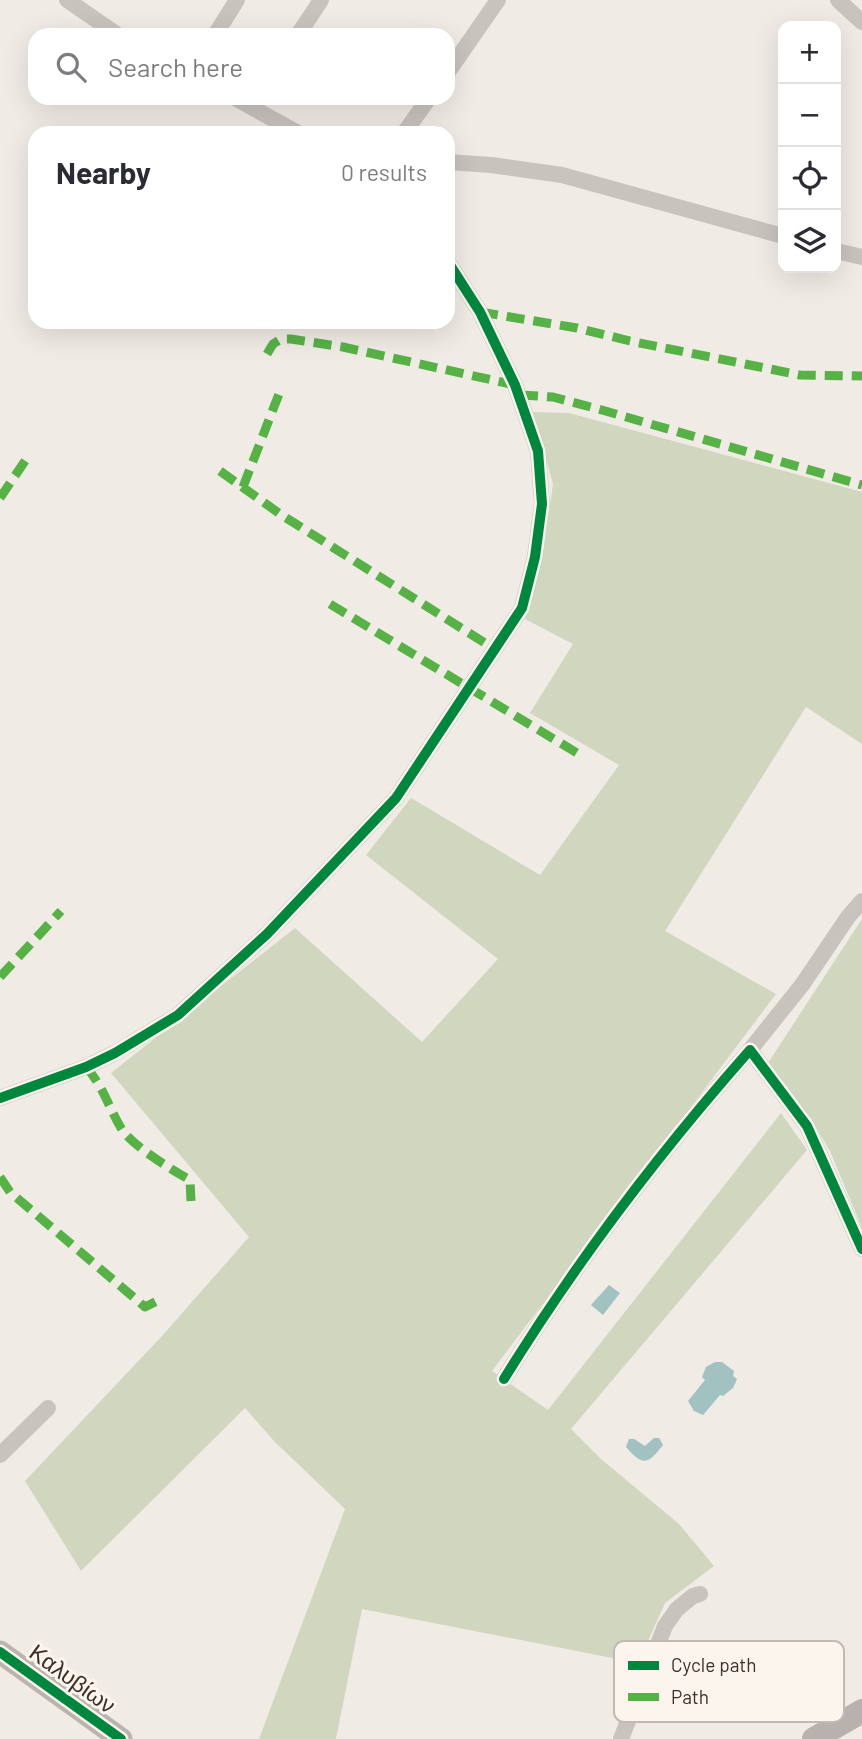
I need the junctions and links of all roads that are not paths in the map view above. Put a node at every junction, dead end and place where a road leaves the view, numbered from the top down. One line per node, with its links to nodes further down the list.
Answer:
1 (67, 0): 7 (street)
2 (237, 0): 8 (street)
3 (321, 0): 9 (street)
4 (498, 0): 10 (street)
5 (838, 0): 6 (street)
6 (862, 22)
7 (108, 28)
8 (219, 28)
9 (303, 28)
10 (455, 62)
11 (257, 105): 13 (street)
12 (424, 105): 14 (street)
13 (284, 126)
14 (409, 126)
15 (455, 162): 16 (street)
16 (778, 235)
17 (841, 252): 18 (street)
18 (862, 257)
19 (455, 273): 22 (street)
20 (862, 901): 21 (street)
21 (750, 1050): 23 (street); 24 (street)
22 (0, 1098)
23 (862, 1249)
24 (504, 1379)
25 (48, 1408): 26 (street)
26 (0, 1455)
27 (700, 1594): 28 (street)
28 (659, 1641)
29 (0, 1652): 36 (main road, Καλυβίων)
30 (0, 1667): 35 (main road, Καλυβίων)
31 (862, 1711): 34 (main road)
32 (628, 1722): 37 (street)
33 (843, 1722): 38 (main road)
34 (844, 1722)
35 (100, 1739)
36 (121, 1739)
37 (621, 1739)
38 (814, 1739)

